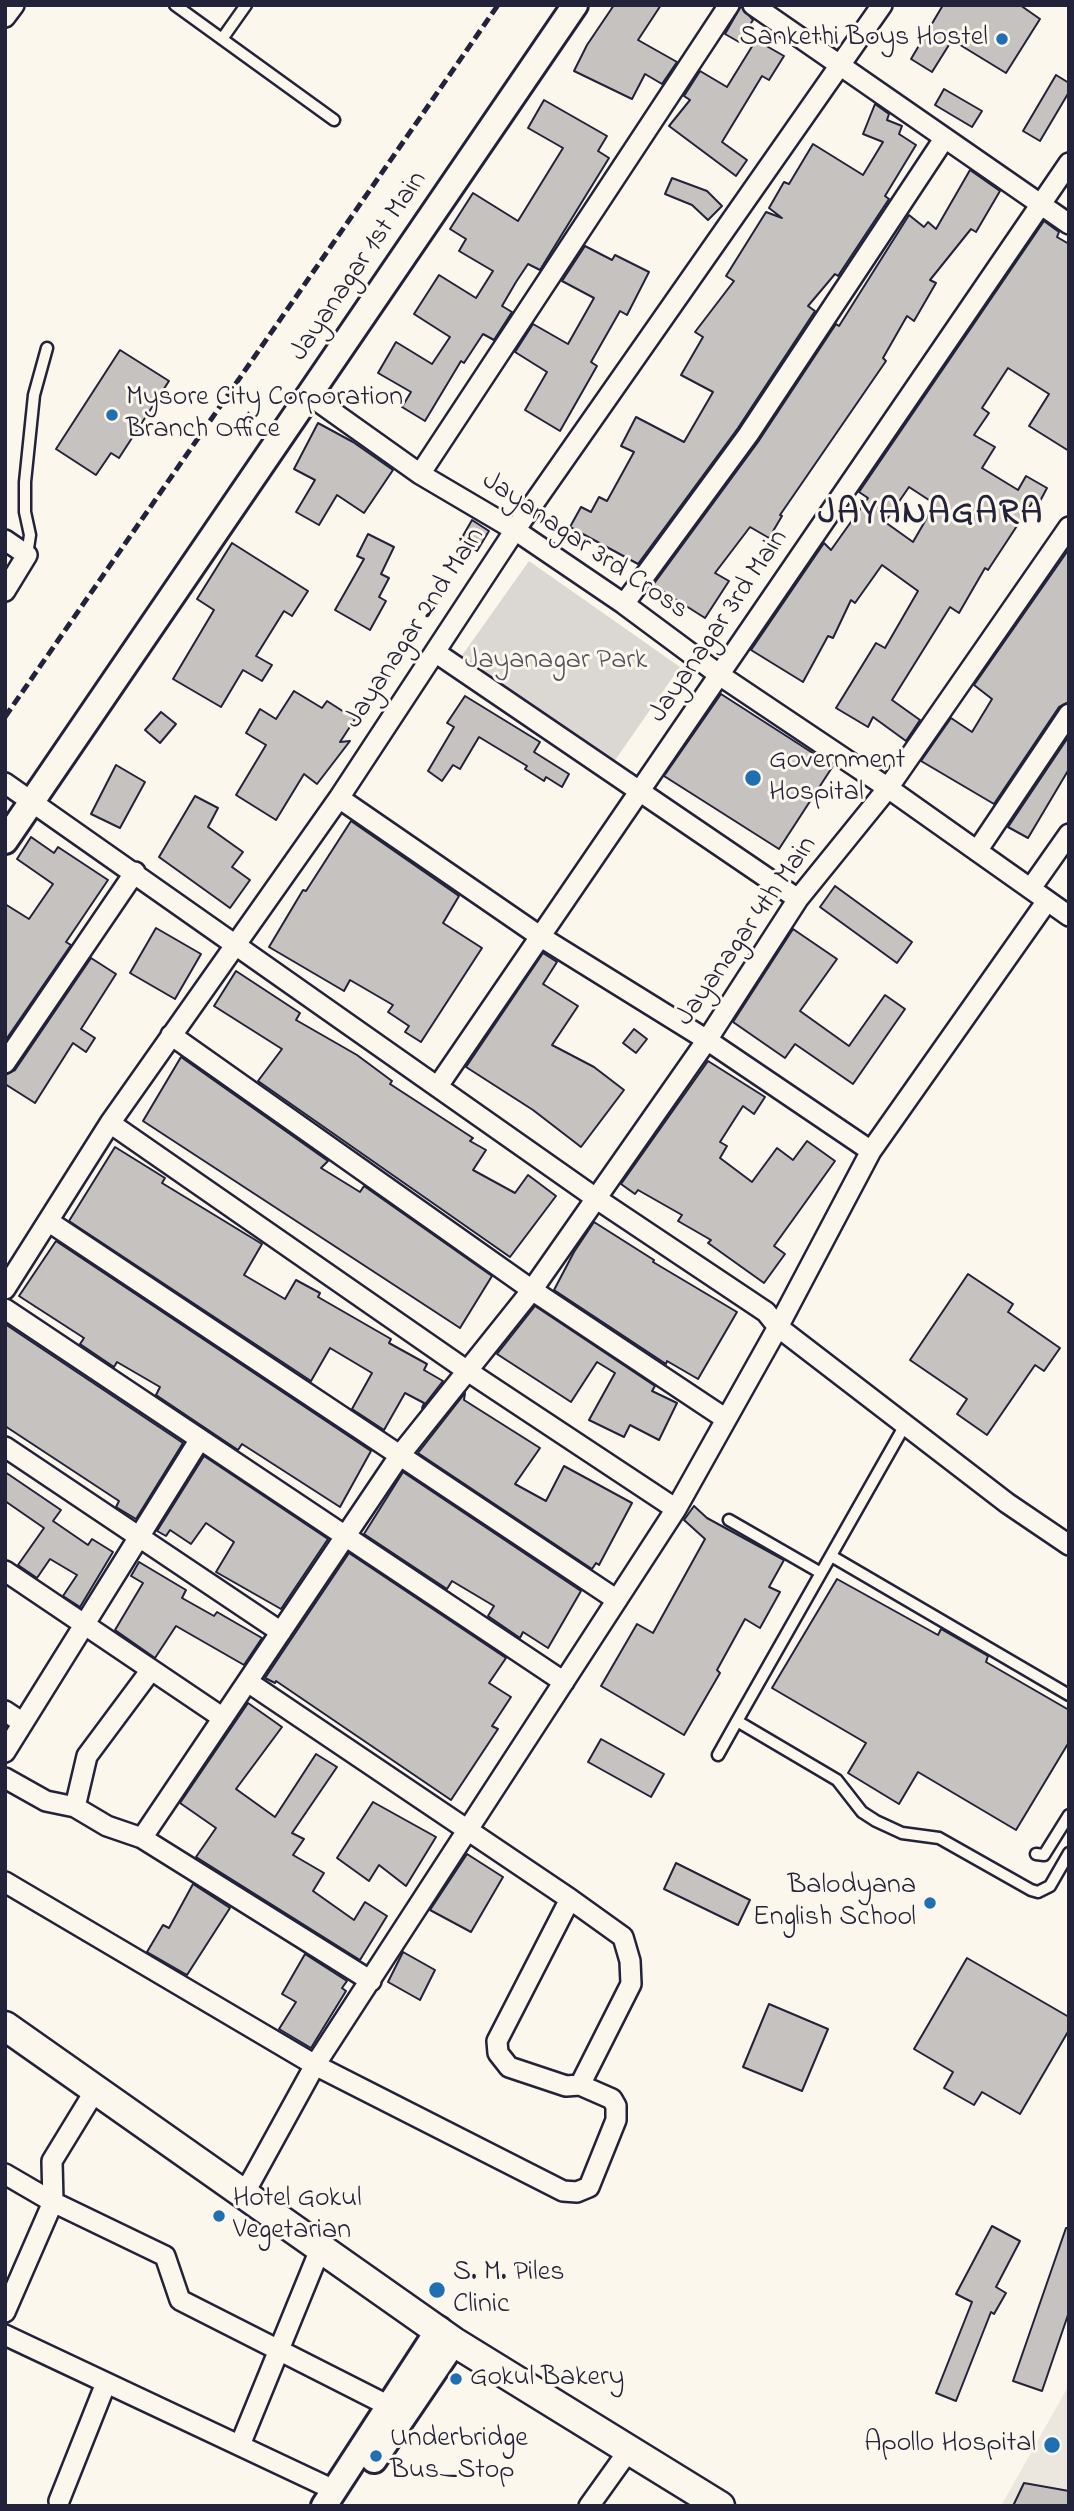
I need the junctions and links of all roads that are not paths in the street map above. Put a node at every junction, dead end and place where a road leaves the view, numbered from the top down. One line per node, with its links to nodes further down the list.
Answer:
1 (14, 5): 8 (street)
2 (175, 5): 9 (lane)
3 (246, 5): 9 (lane)
4 (575, 5): 17 (street, Jayanagar 1st Main)
5 (729, 5): 18 (street)
6 (752, 5): 10 (street)
7 (882, 5): 10 (street, Jayanagar 2nd Main)
8 (5, 17)
9 (222, 39): 11 (lane)
10 (839, 67): 12 (street); 20 (street, Jayanagar 2nd Main)
11 (334, 120)
12 (944, 139): 14 (street); 24 (street)
13 (1069, 163): 14 (street, Jayanagar 3rd Main)
14 (1040, 205): 15 (street); 26 (street, Jayanagar 3rd Main)
15 (1069, 224)
16 (47, 348): 22 (lane)
17 (309, 395): 18 (street, Jayanagar 3rd Cross); 32 (street, Jayanagar 1st Main)
18 (420, 474): 20 (street, Jayanagar 3rd Cross)
19 (1069, 527): 29 (street, Jayanagar 4th Main)
20 (514, 530): 24 (street, Jayanagar 3rd Cross); 25 (street, Jayanagar 2nd Main)
21 (5, 540): 22 (street)
22 (27, 555): 23 (street)
23 (5, 591)
24 (624, 604): 26 (street, Jayanagar 3rd Cross)
25 (435, 652): 30 (street); 31 (street, Jayanagar 2nd Main)
26 (721, 676): 29 (street, Jayanagar 3rd Cross); 30 (street, Jayanagar 3rd Main)
27 (1069, 714): 35 (street)
28 (5, 783): 32 (street)
29 (888, 788): 35 (street, Jayanagar 3rd Cross); 38 (street, Jayanagar 4th Main)
30 (641, 792): 38 (street); 41 (street, Jayanagar 3rd Main)
31 (340, 798): 41 (street); 42 (street, Jayanagar 2nd Main)
32 (31, 803): 34 (street, Jayanagar 1st Main); 36 (street)
33 (1069, 834): 37 (street)
34 (5, 841)
35 (977, 851): 37 (street, Jayanagar 3rd Cross)
36 (135, 872): 42 (street); 45 (street)
37 (1031, 888): 39 (street, Jayanagar 3rd Cross)
38 (798, 899): 44 (street, Jayanagar 4th Main)
39 (1047, 901): 40 (street, Jayanagar 3rd Cross); 48 (street)
40 (1069, 916)
41 (541, 937): 44 (street); 46 (street, Jayanagar 3rd Main)
42 (238, 945): 43 (street, Jayanagar 2nd Main); 46 (street)
43 (171, 1035): 47 (street, Jayanagar 2nd Main); 52 (street)
44 (707, 1040): 48 (street); 49 (street, Jayanagar 4th Main)
45 (5, 1063)
46 (438, 1086): 49 (street)
47 (110, 1123): 50 (street, Jayanagar 2nd Main); 55 (street)
48 (871, 1151): 54 (street)
49 (597, 1199): 52 (street, Jayanagar 4th Main); 54 (street)
50 (48, 1221): 51 (street, Jayanagar 2nd Main); 60 (street)
51 (5, 1289)
52 (532, 1290): 55 (street, Jayanagar 4th Main); 56 (street)
53 (5, 1309): 58 (street)
54 (778, 1327): 56 (street); 57 (street)
55 (466, 1370): 60 (street, Jayanagar 4th Main); 61 (street)
56 (726, 1419): 61 (street)
57 (905, 1425): 65 (street); 66 (lane)
58 (200, 1439): 63 (street); 64 (street)
59 (5, 1447): 64 (street)
60 (400, 1455): 63 (street, Jayanagar 4th Main); 69 (street)
61 (676, 1509): 69 (street)
62 (729, 1520): 68 (lane)
63 (346, 1536): 71 (street, Jayanagar 4th Main); 74 (street)
64 (137, 1537): 70 (street); 71 (street)
65 (1069, 1545)
66 (833, 1557): 68 (lane); 75 (lane)
67 (5, 1571): 70 (street)
68 (821, 1573): 78 (lane)
69 (617, 1600): 74 (street)
70 (85, 1625): 72 (street); 79 (street)
71 (281, 1632): 73 (street, Jayanagar 4th Main)
72 (151, 1670): 77 (street); 83 (street)
73 (248, 1682): 77 (street, Jayanagar 4th Main); 85 (street)
74 (564, 1682): 85 (street)
75 (1069, 1695)
76 (5, 1711): 79 (street)
77 (223, 1718): 86 (street, Jayanagar 4th Main)
78 (737, 1721): 81 (lane); 87 (lane)
79 (23, 1723): 80 (street)
80 (5, 1752)
81 (718, 1755)
82 (5, 1778): 83 (street)
83 (75, 1807): 86 (street)
84 (1069, 1815): 88 (lane)
85 (468, 1831): 90 (street); 91 (street)
86 (142, 1838): 91 (street)
87 (1069, 1853)
88 (1036, 1854)
89 (5, 1882): 93 (street)
90 (570, 1899): 94 (street); 94 (street)
91 (371, 1981): 93 (street)
92 (5, 2026): 95 (main road)
93 (315, 2066): 94 (street); 97 (street)
94 (580, 2085)
95 (96, 2089): 97 (main road); 98 (street)
96 (5, 2174): 98 (street)
97 (244, 2194): 99 (main road)
98 (53, 2202): 100 (street); 103 (street)
99 (321, 2247): 102 (main road); 103 (street)
100 (5, 2312)
101 (5, 2335): 104 (street)
102 (447, 2335): 105 (street); 107 (main road); 108 (street)
103 (277, 2349): 105 (street); 106 (street)
104 (106, 2382): 106 (street); 110 (street)
105 (389, 2406): 108 (street)
106 (240, 2445): 108 (street)
107 (629, 2450): 109 (main road); 111 (street)
108 (333, 2500)
109 (706, 2502)
110 (61, 2504)
111 (589, 2506)

